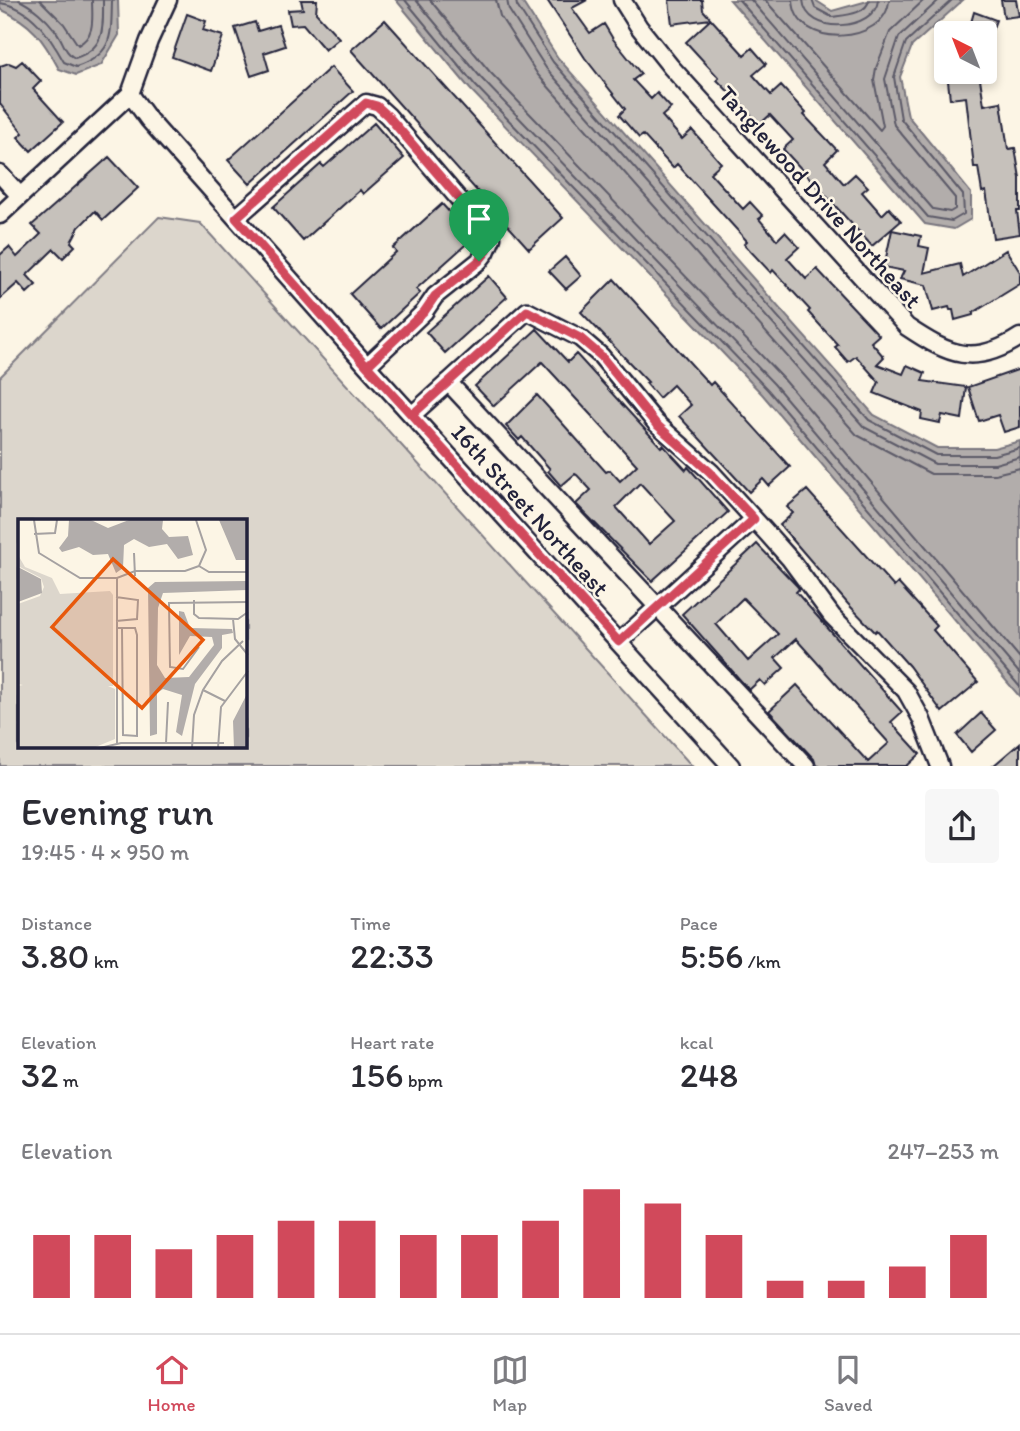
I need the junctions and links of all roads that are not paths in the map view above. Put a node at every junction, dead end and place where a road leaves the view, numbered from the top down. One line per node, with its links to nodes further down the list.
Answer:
1 (168, 0): 3 (street)
2 (622, 0): 8 (street, Tanglewood Drive Northeast)
3 (130, 94): 5 (street); 7 (street, 16th Street Northeast)
4 (0, 173): 5 (street)
5 (20, 196): 6 (street)
6 (0, 215)
7 (236, 218): 9 (street, 16th Street Northeast); 9 (street)
8 (1020, 337)
9 (367, 366): 11 (street, 16th Street Northeast)
10 (448, 382): 11 (street); 12 (street); 13 (street)
11 (412, 415): 14 (street, 16th Street Northeast)
12 (754, 519): 13 (street); 17 (street)
13 (657, 607): 14 (street); 16 (street)
14 (619, 642): 15 (street, 16th Street Northeast)
15 (732, 766)
16 (806, 766)
17 (940, 766)

